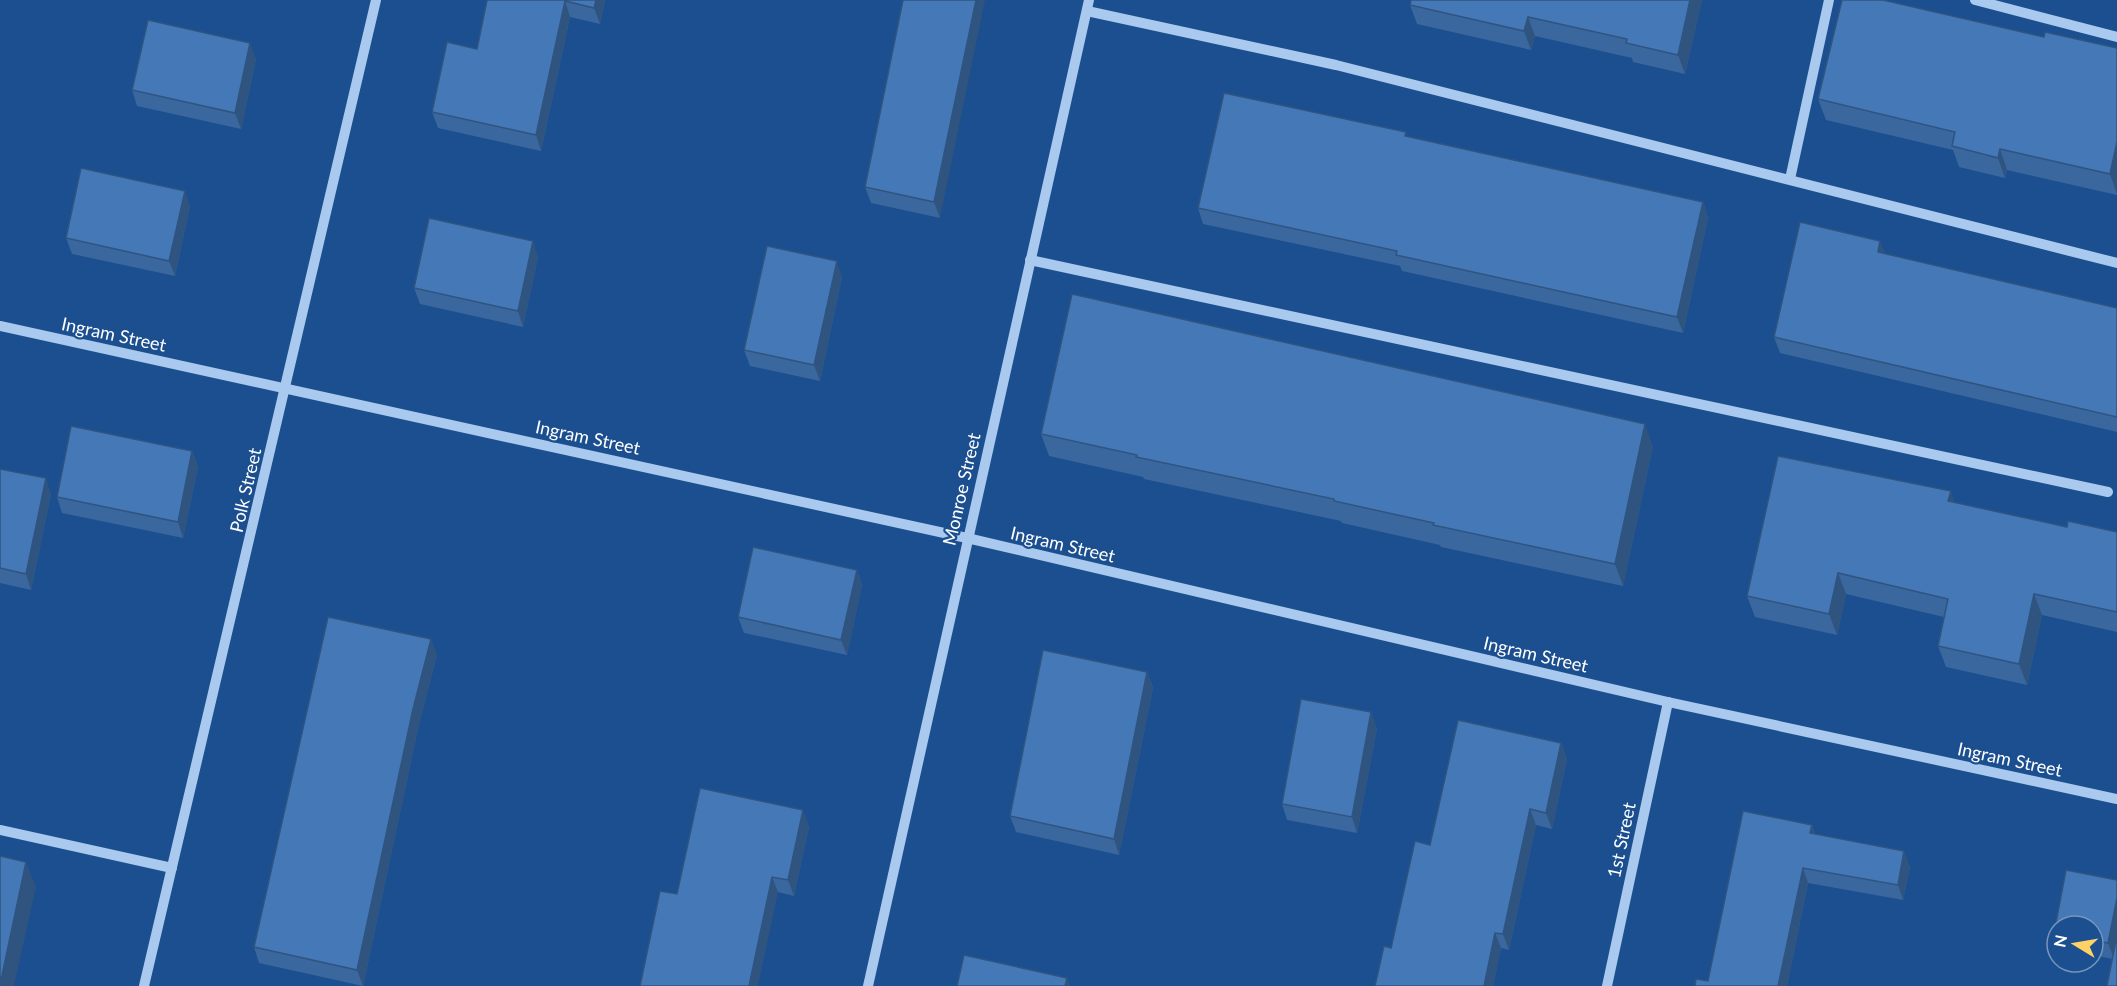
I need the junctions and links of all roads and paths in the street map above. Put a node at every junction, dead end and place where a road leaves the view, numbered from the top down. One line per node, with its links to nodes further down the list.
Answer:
1 (376, 0): 10 (street, Polk Street)
2 (1829, 0): 6 (street)
3 (1975, 0): 5 (street)
4 (1088, 5): 6 (street); 7 (street, Monroe Street)
5 (2117, 37)
6 (1790, 179): 8 (street)
7 (1030, 260): 11 (street); 12 (street, Monroe Street)
8 (2117, 263)
9 (0, 326): 10 (street, Ingram Street)
10 (287, 387): 12 (street, Ingram Street); 16 (street, Polk Street)
11 (2108, 492)
12 (967, 538): 13 (street, Ingram Street); 18 (street, Monroe Street)
13 (1668, 702): 14 (street, Ingram Street); 19 (street, 1st Street)
14 (2117, 799)
15 (0, 830): 16 (street)
16 (172, 868): 17 (street, Polk Street)
17 (144, 986)
18 (868, 986)
19 (1607, 986)

